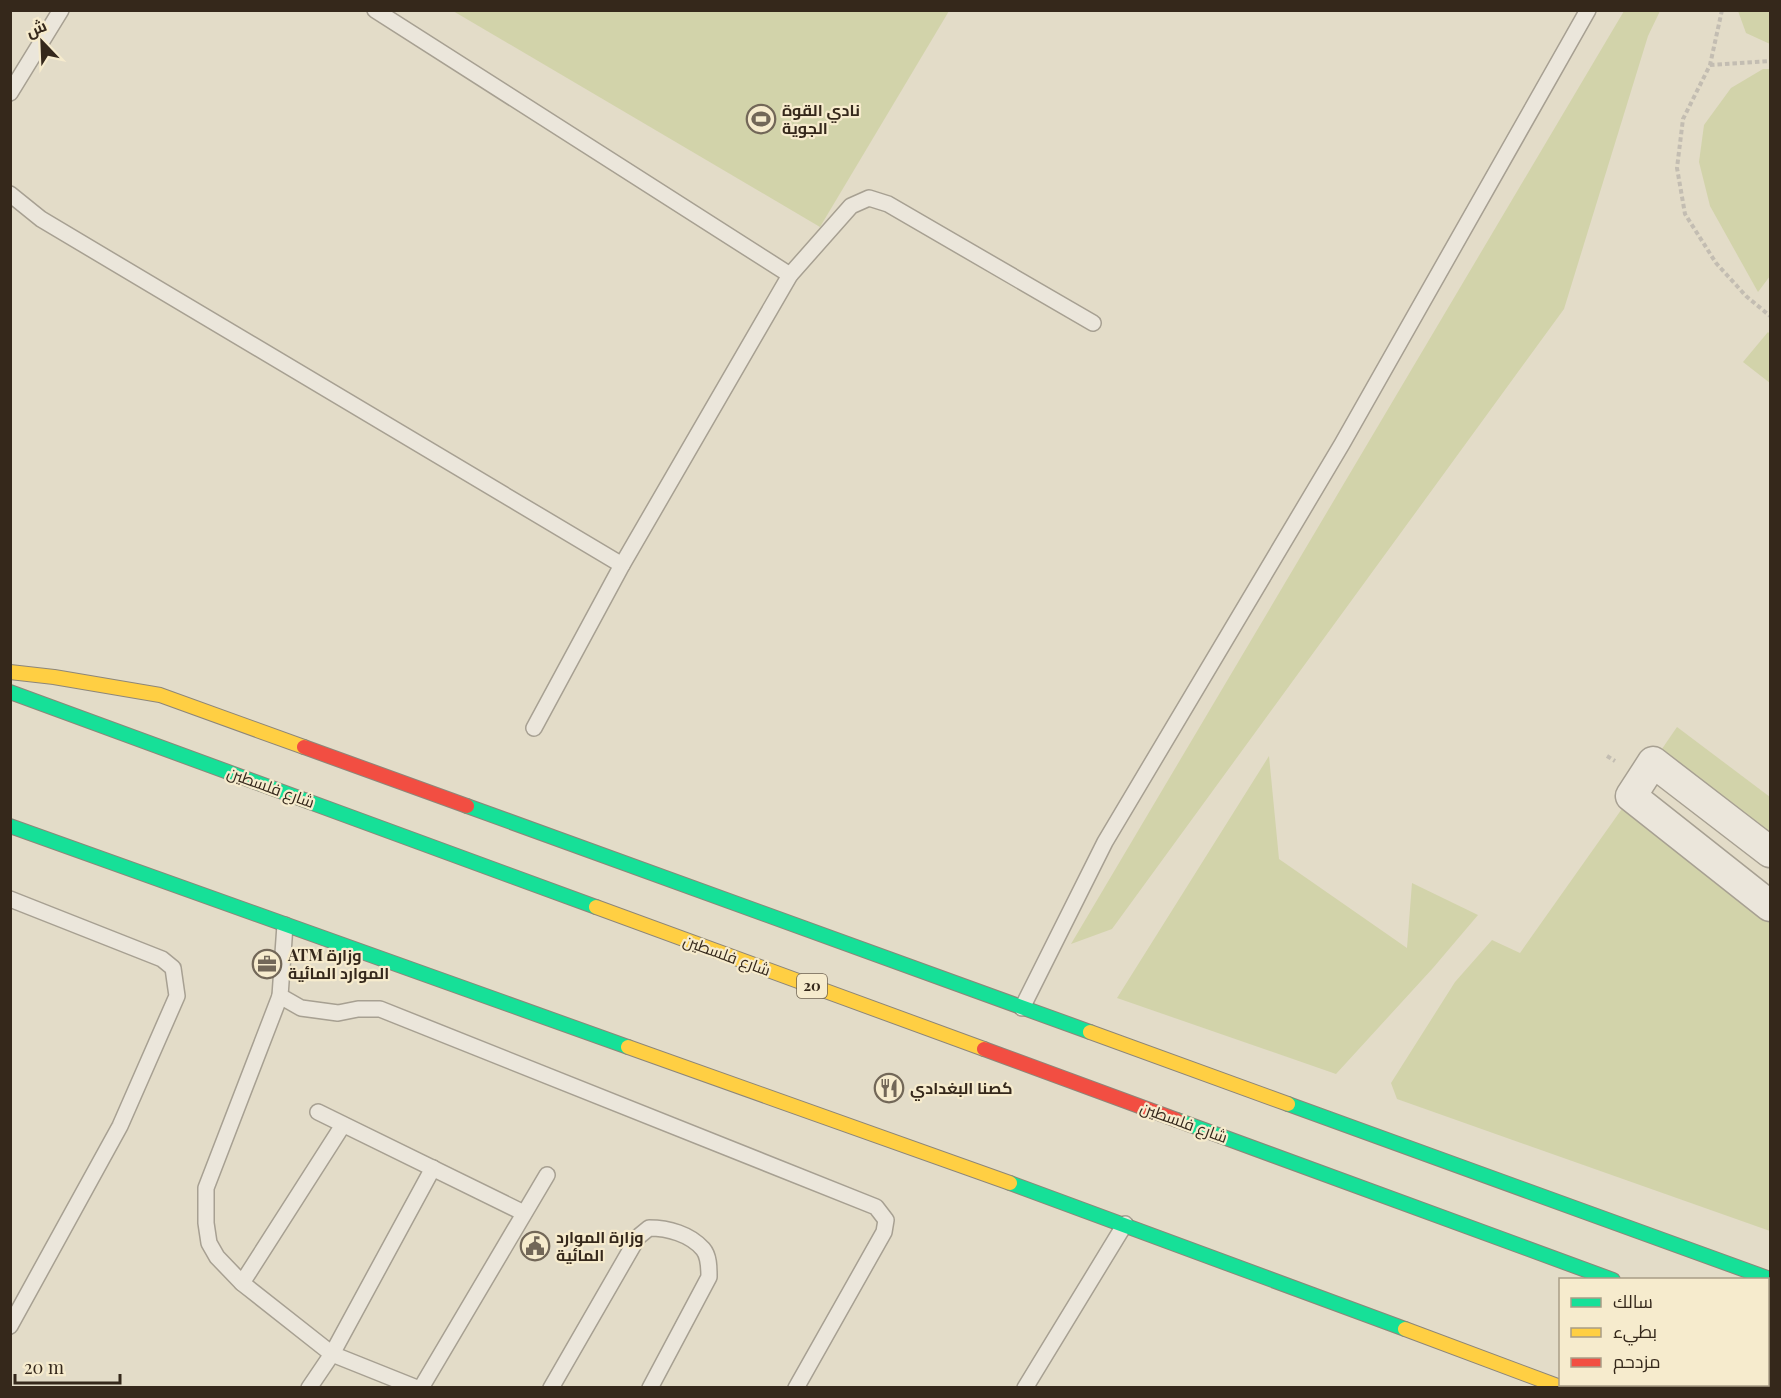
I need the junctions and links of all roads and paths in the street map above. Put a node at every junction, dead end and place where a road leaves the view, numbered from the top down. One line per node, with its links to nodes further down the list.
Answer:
1 (375, 10): 9 (lane)
2 (1588, 10): 22 (lane)
3 (1722, 10): 6 (path)
4 (54, 13): 7 (lane)
5 (1770, 61): 6 (path)
6 (1710, 65): 10 (path)
7 (10, 93)
8 (10, 194): 12 (lane)
9 (790, 275): 11 (lane); 12 (lane)
10 (1770, 316)
11 (1093, 323)
12 (622, 565): 15 (lane)
13 (10, 672): 22 (main road)
14 (10, 692): 29 (main road, شارع فلسطين / 20)
15 (534, 728)
16 (10, 826): 20 (main road)
17 (1770, 852): 19 (street)
18 (10, 899): 32 (lane)
19 (1770, 906)
20 (285, 925): 21 (lane); 28 (main road)
21 (280, 996): 31 (lane); 38 (lane)
22 (1022, 1008): 30 (main road)
23 (318, 1112): 24 (lane)
24 (344, 1125): 25 (lane); 31 (lane)
25 (433, 1168): 27 (lane); 33 (lane)
26 (547, 1175): 27 (lane)
27 (524, 1213): 35 (lane)
28 (1125, 1224): 39 (lane); 40 (main road)
29 (1608, 1278)
30 (1767, 1278)
31 (242, 1283): 33 (lane)
32 (10, 1326)
33 (332, 1354): 34 (lane); 35 (lane)
34 (309, 1388)
35 (419, 1388)
36 (551, 1388): 37 (lane)
37 (650, 1388)
38 (796, 1388)
39 (1025, 1388)
40 (1563, 1388)

